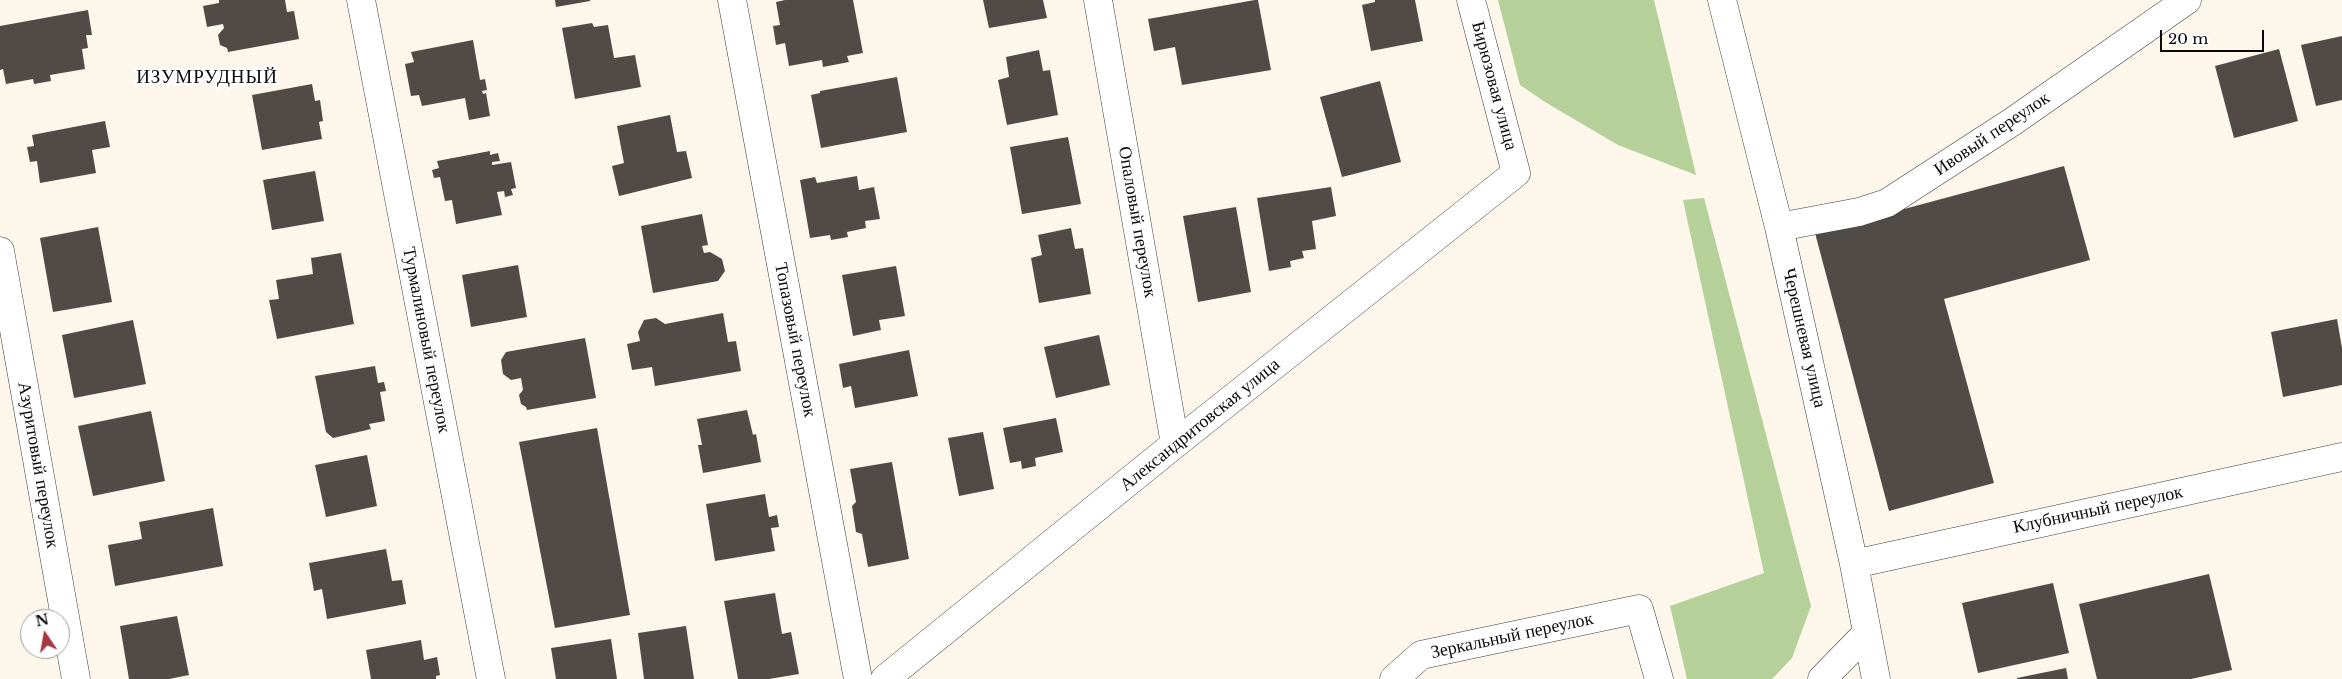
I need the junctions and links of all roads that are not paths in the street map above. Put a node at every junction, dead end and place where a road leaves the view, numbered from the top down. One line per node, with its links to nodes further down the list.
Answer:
1 (361, 0): 15 (street, Турмалиновый переулок)
2 (732, 0): 16 (street, Топазовый переулок)
3 (1098, 0): 10 (street, Опаловый переулок)
4 (1471, 0): 7 (street, Бирюзовая улица)
5 (1722, 0): 8 (street, Черешневая улица)
6 (2187, 0): 8 (street, Ивовый переулок)
7 (1516, 173): 10 (street, Александритовская улица)
8 (1779, 227): 12 (street, Черешневая улица)
9 (0, 251): 14 (street, Азуритовый переулок)
10 (1175, 444): 17 (street, Александритовская улица)
11 (2342, 457): 12 (street, Клубничный переулок)
12 (1854, 564): 13 (street, Черешневая улица)
13 (1866, 634): 20 (street); 21 (street, Черешневая улица)
14 (76, 679)
15 (490, 679)
16 (858, 679)
17 (885, 679)
18 (1394, 679): 19 (street, Зеркальный переулок)
19 (1659, 679)
20 (1822, 679)
21 (1876, 679)

